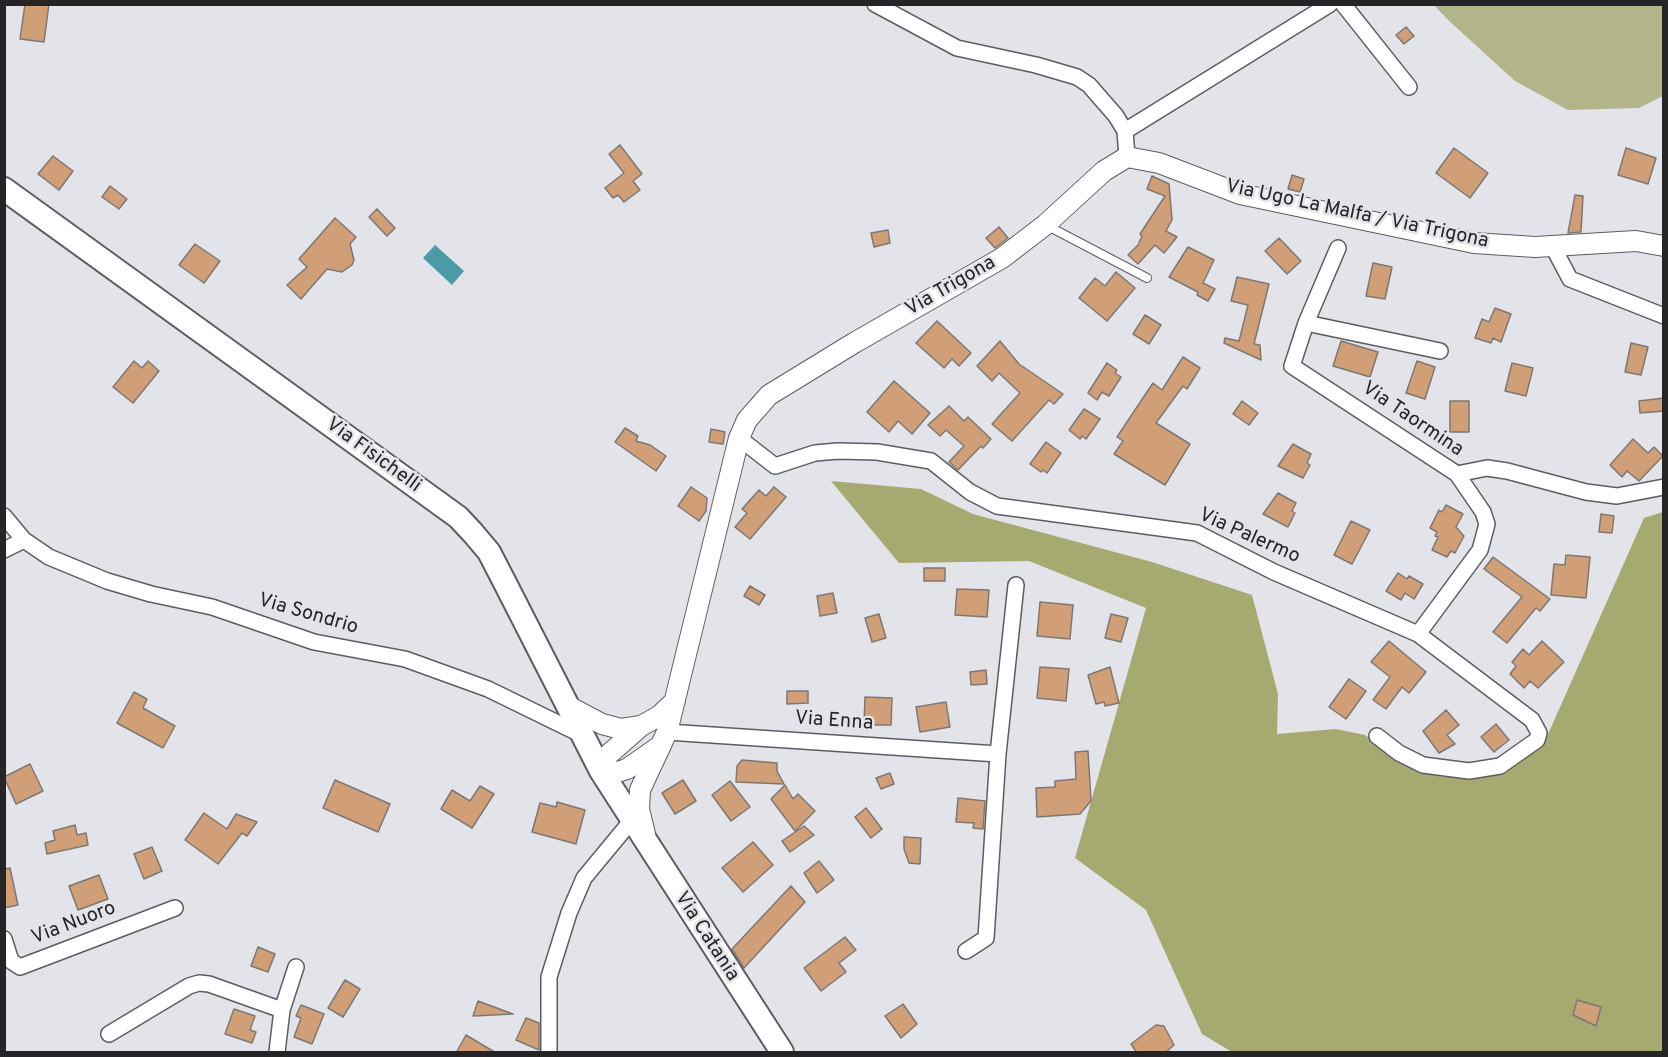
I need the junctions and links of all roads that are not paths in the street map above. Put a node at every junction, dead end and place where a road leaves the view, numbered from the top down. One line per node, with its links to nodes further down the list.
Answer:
1 (875, 4): 5 (street)
2 (1330, 4): 5 (street)
3 (1343, 4): 4 (street)
4 (1409, 87)
5 (1125, 131): 6 (street)
6 (1127, 157): 8 (street, Via Trigona); 9 (street, Via Ugo La Malfa / Via Trigona)
7 (4, 189): 25 (main road, Via Fisichelli)
8 (1045, 225): 12 (lane); 16 (street, Via Trigona)
9 (1552, 245): 10 (street, Via Ugo La Malfa / Via Trigona); 13 (street)
10 (1664, 246)
11 (1338, 248): 14 (street, Via Taormina)
12 (1147, 278)
13 (1664, 316)
14 (1306, 323): 15 (street); 17 (street, Via Taormina)
15 (1440, 351)
16 (739, 438): 23 (street, Via Palermo); 24 (street, Via Trigona)
17 (1457, 474): 18 (street); 23 (street, Via Taormina)
18 (1664, 487)
19 (4, 516): 20 (street, Via Sondrio)
20 (24, 540): 21 (street); 27 (street, Via Sondrio)
21 (4, 550)
22 (1016, 585): 30 (street)
23 (1418, 634): 28 (street, Via Palermo)
24 (675, 701): 26 (street); 29 (street, Via Trigona)
25 (568, 706): 26 (street); 27 (main road, Via Fisichelli)
26 (641, 726): 31 (street)
27 (580, 734): 31 (main road, Via Fisichelli)
28 (1377, 736)
29 (665, 738): 30 (street, Via Enna); 31 (street); 33 (street, Via Trigona)
30 (998, 754): 36 (street)
31 (601, 771): 32 (main road, Via Fisichelli)
32 (632, 820): 33 (main road, Via Catania); 41 (street)
33 (650, 851): 42 (main road, Via Catania)
34 (175, 908): 35 (street, Via Nuoro)
35 (4, 939)
36 (966, 951)
37 (296, 967): 38 (street)
38 (282, 1010): 39 (street); 40 (street)
39 (109, 1034)
40 (277, 1053)
41 (549, 1053)
42 (782, 1053)

